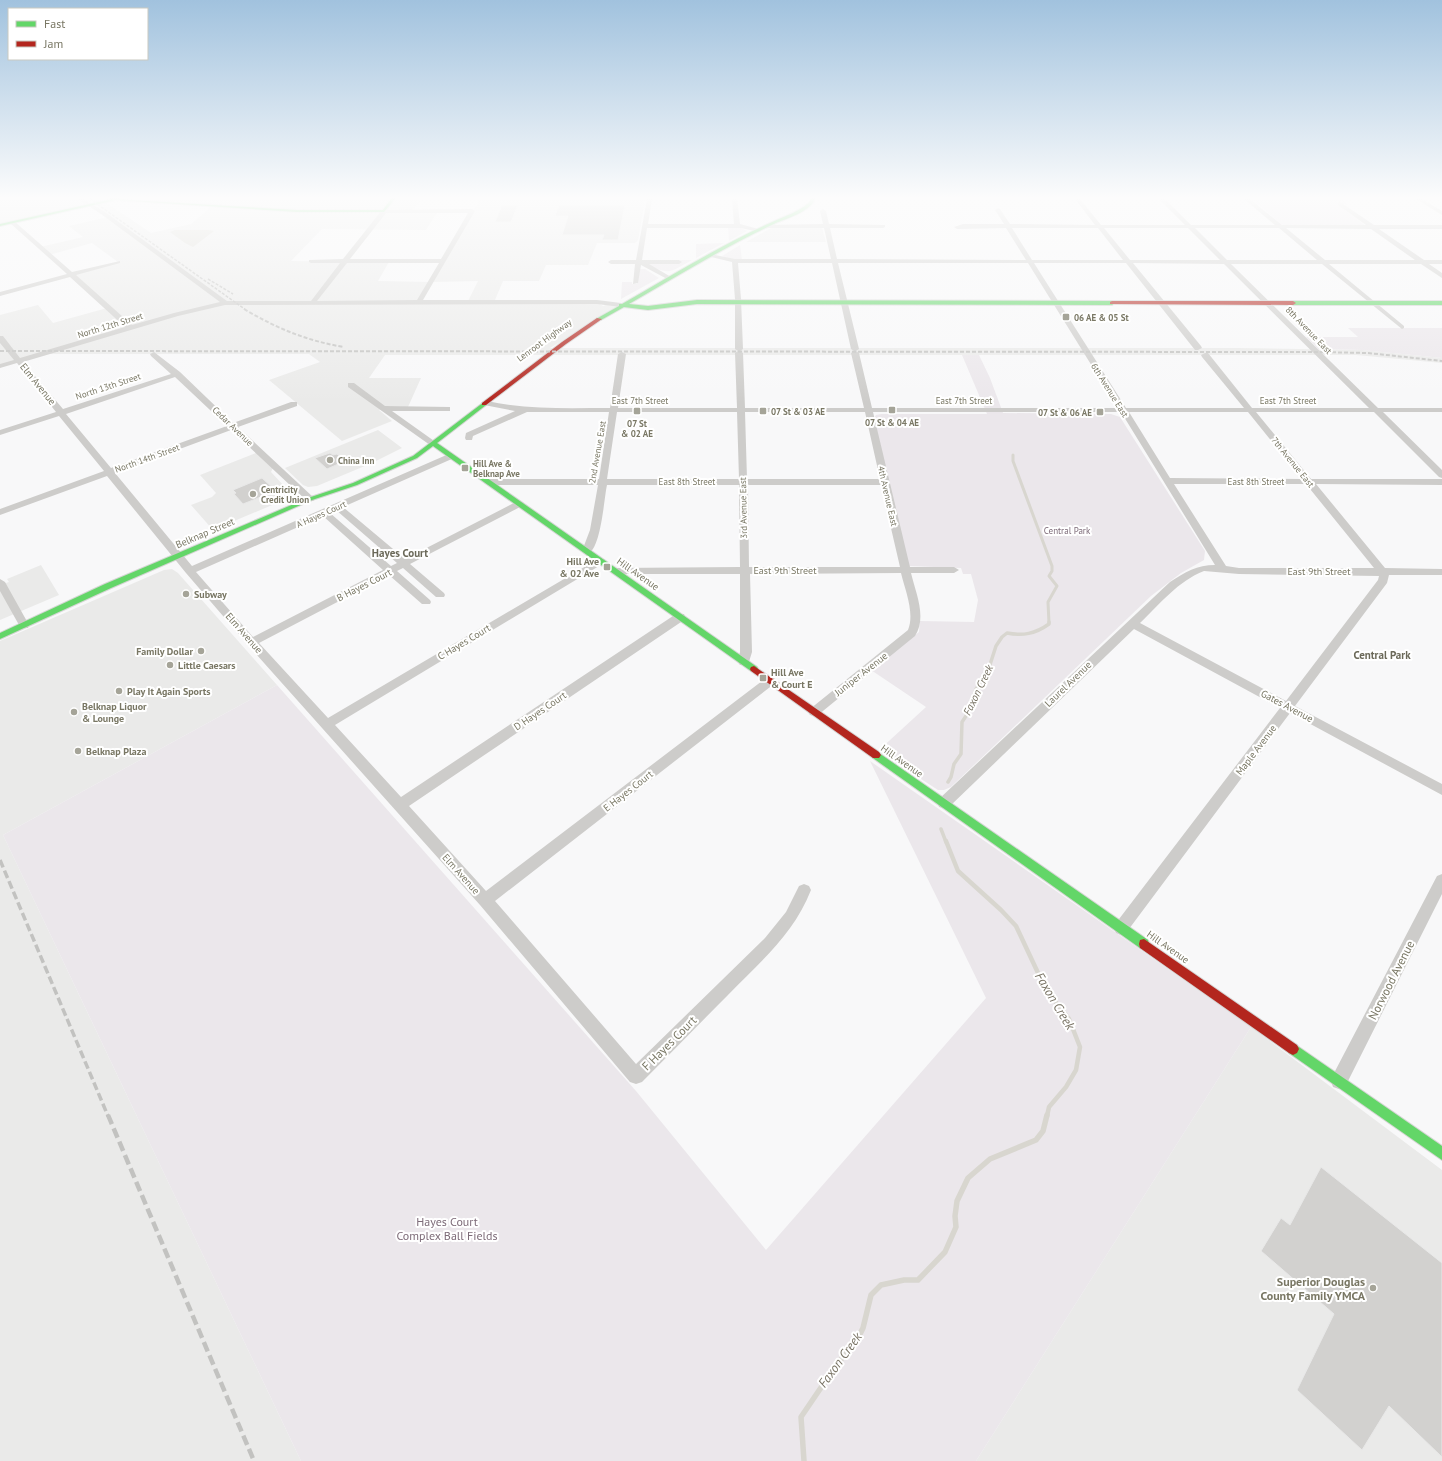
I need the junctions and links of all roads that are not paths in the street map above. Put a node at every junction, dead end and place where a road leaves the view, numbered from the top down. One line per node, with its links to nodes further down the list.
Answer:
1 (63, 267): 16 (street)
2 (100, 267): 16 (street)
3 (176, 267): 25 (street)
4 (340, 267): 21 (street)
5 (439, 267): 22 (street)
6 (639, 267): 19 (street)
7 (649, 267): 18 (street)
8 (689, 267): 18 (main road, Lenroot Highway)
9 (736, 267): 23 (street, 3rd Avenue East)
10 (835, 267): 26 (street, 4th Avenue East)
11 (1032, 267): 27 (street, 6th Avenue East)
12 (1132, 267): 28 (street)
13 (1231, 267): 29 (street, 8th Avenue East)
14 (1330, 267): 24 (street)
15 (1429, 267): 17 (street)
16 (72, 275): 20 (street); 33 (street)
17 (1442, 276)
18 (669, 278): 31 (main road, Lenroot Highway)
19 (635, 283)
20 (0, 294)
21 (314, 302): 22 (street, North 12th Street); 25 (street, North 12th Street)
22 (419, 302): 31 (street, North 12th Street)
23 (738, 302): 26 (main road); 31 (main road); 49 (street, 3rd Avenue East)
24 (1372, 302): 29 (main road); 30 (main road); 32 (street)
25 (225, 303): 33 (street, North 12th Street)
26 (844, 303): 27 (main road); 50 (street, 4th Avenue East)
27 (1056, 303): 28 (main road); 51 (street, 6th Avenue East)
28 (1162, 303): 29 (main road); 35 (street)
29 (1269, 303): 53 (street, 8th Avenue East)
30 (1442, 303)
31 (621, 305): 44 (main road, Lenroot Highway)
32 (1402, 326)
33 (131, 328): 39 (street, North 12th Street)
34 (0, 338): 39 (street, Elm Avenue)
35 (1198, 348)
36 (154, 354): 41 (street, Cedar Avenue)
37 (622, 354): 48 (street, 2nd Avenue East)
38 (1205, 355): 52 (street, 7th Avenue East)
39 (19, 361): 40 (street, North 12th Street); 55 (street, Elm Avenue)
40 (0, 366)
41 (177, 374): 55 (street, North 13th Street); 56 (street, Cedar Avenue)
42 (351, 385): 45 (street, Hill Avenue)
43 (294, 404): 56 (street, North 14th Street)
44 (487, 404): 47 (street, East 7th Street); 59 (main road, Lenroot Highway)
45 (384, 408): 46 (street); 59 (street, Hill Avenue)
46 (447, 409)
47 (524, 410): 48 (street, East 7th Street); 58 (street)
48 (615, 410): 49 (street, East 7th Street); 63 (street, 2nd Avenue East)
49 (741, 410): 50 (street, East 7th Street); 64 (street, 3rd Avenue East)
50 (869, 410): 51 (street, East 7th Street); 68 (street, 4th Avenue East)
51 (1123, 410): 52 (street, East 7th Street); 65 (street, 6th Avenue East)
52 (1251, 410): 53 (street, East 7th Street); 66 (street, 7th Avenue East)
53 (1378, 410): 54 (street, East 7th Street); 62 (street, 8th Avenue East)
54 (1442, 410)
55 (61, 412): 57 (street, North 13th Street); 61 (street, Elm Avenue)
56 (233, 426): 61 (street, North 14th Street); 70 (street, Cedar Avenue)
57 (0, 433)
58 (469, 438)
59 (433, 443): 60 (main road, Hill Avenue); 70 (main road, Belknap Street)
60 (451, 456): 67 (main road, Hill Avenue); 72 (street, A Hayes Court)
61 (109, 471): 73 (street, North 14th Street); 76 (street, Elm Avenue)
62 (1442, 475)
63 (602, 481): 64 (street, East 8th Street); 67 (street, East 8th Street); 75 (street, 2nd Avenue East)
64 (743, 481): 68 (street, East 8th Street); 87 (street, 3rd Avenue East)
65 (1167, 481): 66 (street, East 8th Street); 79 (street, 6th Avenue East)
66 (1309, 481): 69 (street, East 8th Street); 83 (street, 7th Avenue East)
67 (488, 482): 71 (main road, Hill Avenue)
68 (885, 482): 80 (street, 4th Avenue East)
69 (1442, 482)
70 (310, 499): 76 (main road, Belknap Street)
71 (519, 504): 75 (main road, Hill Avenue); 78 (street, B Hayes Court)
72 (337, 506): 74 (street, A Hayes Court); 78 (street)
73 (0, 512)
74 (324, 512): 84 (street, A Hayes Court); 85 (street)
75 (587, 551): 77 (main road, Hill Avenue)
76 (178, 556): 84 (street, Elm Avenue); 95 (main road, Belknap Street)
77 (601, 561): 86 (main road, Hill Avenue); 105 (street, C Hayes Court)
78 (404, 564): 85 (street, B Hayes Court); 92 (street)
79 (1222, 568): 82 (street, East 9th Street); 83 (street, East 9th Street)
80 (905, 570): 81 (street, East 9th Street); 87 (street, East 9th Street); 99 (street, 4th Avenue East)
81 (954, 570)
82 (1197, 570): 96 (street, Laurel Avenue)
83 (1381, 570): 88 (street, East 9th Street); 103 (street, Maple Avenue)
84 (190, 571): 100 (street, Elm Avenue)
85 (391, 571): 93 (street); 100 (street, B Hayes Court)
86 (615, 571): 87 (street, East 9th Street); 94 (main road, Hill Avenue)
87 (744, 571): 101 (street, 3rd Avenue East)
88 (1421, 572): 89 (street, East 9th Street); 90 (street)
89 (1442, 572)
90 (1442, 581)
91 (0, 582): 95 (street)
92 (440, 595)
93 (426, 602)
94 (680, 617): 101 (main road, Hill Avenue); 108 (street, D Hayes Court)
95 (22, 622): 97 (main road, Belknap Street); 98 (main road, Belknap Street)
96 (1132, 623): 103 (street, Gates Avenue); 107 (street, Laurel Avenue)
97 (0, 627)
98 (0, 636)
99 (909, 637): 104 (street, Juniper Avenue)
100 (252, 642): 105 (street, Elm Avenue)
101 (744, 662): 102 (main road, Hill Avenue)
102 (770, 681): 104 (main road, Hill Avenue); 111 (street, E Hayes Court)
103 (1288, 707): 106 (street, Gates Avenue); 112 (street, Maple Avenue)
104 (814, 712): 107 (main road, Hill Avenue)
105 (327, 724): 108 (street, Elm Avenue)
106 (1442, 790)
107 (944, 803): 112 (main road, Hill Avenue)
108 (400, 805): 111 (street, Elm Avenue)
109 (1442, 880): 113 (street, Norwood Avenue)
110 (804, 890): 111 (street, F Hayes Court)
111 (485, 900)
112 (1121, 928): 113 (main road, Hill Avenue)
113 (1339, 1081): 114 (main road, Hill Avenue)
114 (1442, 1154)

